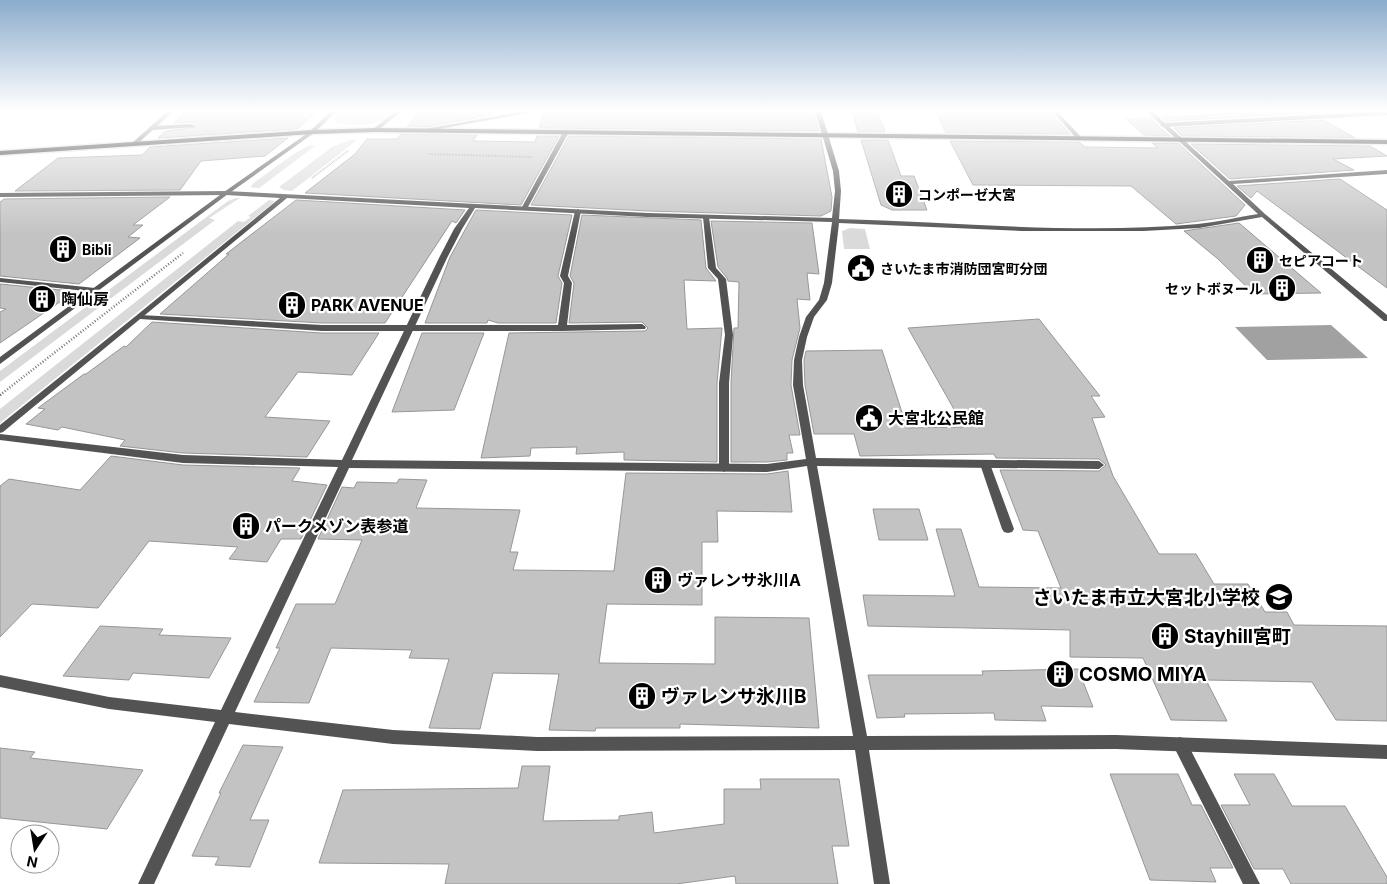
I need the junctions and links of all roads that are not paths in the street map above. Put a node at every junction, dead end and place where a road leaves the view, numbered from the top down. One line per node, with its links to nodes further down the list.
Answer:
1 (283, 152): 7 (street)
2 (555, 152): 11 (street)
3 (831, 152): 15 (street)
4 (1193, 152): 6 (street)
5 (1387, 172): 6 (street)
6 (1227, 183): 13 (street)
7 (226, 193): 8 (street); 9 (street); 17 (street)
8 (0, 195)
9 (289, 195): 10 (street); 18 (street)
10 (474, 205): 11 (street); 20 (street)
11 (525, 207): 12 (street)
12 (578, 211): 14 (street); 22 (street)
13 (1263, 215): 15 (street); 19 (street)
14 (706, 217): 15 (street); 30 (street)
15 (835, 221): 26 (street)
16 (0, 280): 17 (street)
17 (95, 290): 23 (street)
18 (140, 317): 20 (street); 24 (street)
19 (1387, 318)
20 (411, 326): 22 (street); 27 (street)
21 (642, 327): 22 (street)
22 (562, 328)
23 (0, 361)
24 (0, 430)
25 (0, 437): 27 (street)
26 (811, 462): 28 (street); 30 (street); 34 (street)
27 (346, 464): 30 (street); 33 (street)
28 (985, 464): 29 (street); 31 (street)
29 (1099, 465)
30 (724, 468)
31 (1008, 529)
32 (0, 681): 33 (street)
33 (224, 718): 34 (street); 37 (street)
34 (861, 742): 35 (street); 38 (street)
35 (1180, 744): 36 (street); 39 (street)
36 (1387, 752)
37 (146, 884)
38 (882, 884)
39 (1252, 884)

